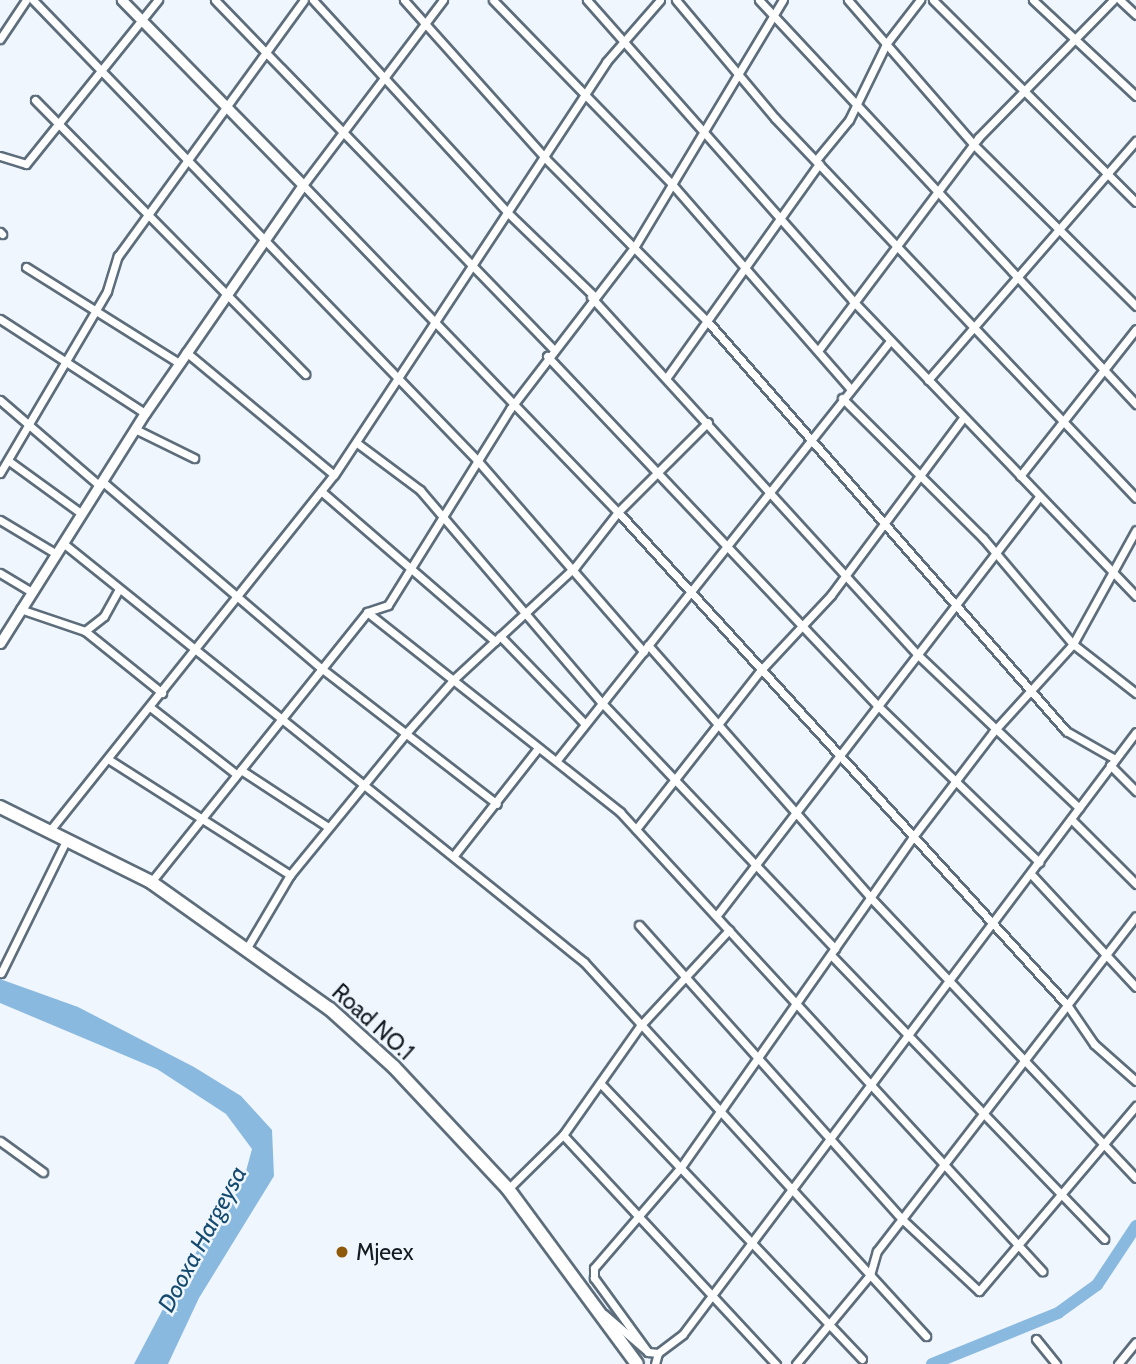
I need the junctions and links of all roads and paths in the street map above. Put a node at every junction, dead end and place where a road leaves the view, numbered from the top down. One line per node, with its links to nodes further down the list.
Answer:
1 (26, 0): 28 (street)
2 (33, 0): 31 (street)
3 (122, 0): 24 (street)
4 (158, 0): 24 (street)
5 (215, 0): 30 (street)
6 (304, 0): 30 (street)
7 (313, 0): 33 (street)
8 (404, 0): 25 (street)
9 (443, 0): 25 (street)
10 (493, 0): 36 (street)
11 (587, 0): 26 (street)
12 (660, 0): 26 (street)
13 (676, 0): 32 (street)
14 (759, 0): 22 (street)
15 (783, 0): 22 (street)
16 (848, 0): 29 (street)
17 (920, 0): 29 (street)
18 (933, 0): 34 (street)
19 (1033, 0): 27 (street)
20 (1113, 0): 27 (street)
21 (1120, 0): 23 (street)
22 (773, 15): 32 (street); 39 (street)
23 (1136, 15)
24 (141, 21): 31 (street); 38 (street)
25 (427, 24): 33 (street); 46 (street)
26 (626, 39): 36 (street); 42 (street)
27 (1073, 39): 34 (street); 35 (street)
28 (0, 40)
29 (886, 44): 39 (street); 44 (street)
30 (268, 50): 38 (street); 41 (street)
31 (100, 70): 40 (street); 47 (street)
32 (738, 73): 42 (street); 48 (street)
33 (384, 81): 41 (street); 54 (street)
34 (1022, 88): 44 (street); 49 (street)
35 (1136, 96)
36 (587, 98): 46 (street); 50 (street)
37 (35, 100): 40 (street)
38 (229, 103): 47 (street); 51 (street)
39 (854, 103): 48 (street); 52 (street)
40 (60, 126): 45 (street); 55 (street)
41 (346, 129): 51 (street); 62 (street)
42 (703, 130): 50 (street); 56 (street)
43 (1136, 141): 49 (street)
44 (973, 144): 52 (street); 57 (street)
45 (0, 156)
46 (546, 159): 54 (street); 59 (street)
47 (188, 162): 55 (street); 58 (street)
48 (818, 162): 56 (street); 60 (street)
49 (1107, 172): 53 (street); 57 (street)
50 (671, 183): 59 (street); 63 (street)
51 (303, 185): 58 (street); 72 (street)
52 (938, 192): 60 (street); 64 (street)
53 (1136, 202)
54 (507, 212): 62 (street); 66 (street)
55 (147, 215): 65 (street); 69 (street)
56 (781, 217): 63 (street); 67 (street)
57 (1059, 227): 64 (street); 68 (street)
58 (265, 241): 65 (street); 85 (street)
59 (635, 246): 66 (street); 71 (street)
60 (895, 247): 67 (street); 73 (street)
61 (26, 267): 69 (street)
62 (469, 267): 72 (street); 76 (street)
63 (745, 268): 71 (street); 77 (street)
64 (1015, 277): 73 (street); 82 (street)
65 (226, 292): 78 (street); 83 (street)
66 (592, 296): 76 (street); 84 (street)
67 (852, 300): 75 (street); 77 (street)
68 (1136, 306)
69 (96, 309): 80 (street); 81 (street)
70 (0, 319): 80 (street)
71 (708, 322): 84 (street); 98 (street)
72 (434, 323): 85 (street); 90 (street)
73 (977, 327): 86 (street); 94 (street)
74 (1136, 329): 82 (street)
75 (890, 341): 86 (street); 87 (street)
76 (552, 348): 79 (street)
77 (820, 348): 87 (street)
78 (186, 352): 81 (street); 105 (street)
79 (547, 356): 90 (street); 103 (street)
80 (64, 363): 92 (street); 95 (street)
81 (179, 363): 92 (street)
82 (1104, 370): 91 (street); 94 (street)
83 (305, 374)
84 (667, 377): 96 (street)
85 (398, 378): 99 (street); 101 (street)
86 (928, 380): 93 (street)
87 (850, 388): 88 (street)
88 (842, 398): 98 (street); 107 (street)
89 (0, 400): 95 (street)
90 (513, 404): 101 (street); 113 (street)
91 (1136, 404)
92 (145, 412): 97 (street)
93 (963, 418): 106 (street); 107 (street)
94 (1064, 420): 106 (street); 112 (street)
95 (32, 422): 102 (street); 108 (street)
96 (708, 422): 103 (street); 110 (street)
97 (135, 429): 100 (street); 108 (street)
98 (809, 437): 110 (street); 117 (street)
99 (357, 443): 105 (street); 115 (street)
100 (194, 458)
101 (477, 460): 115 (street); 124 (street)
102 (9, 461): 104 (street); 114 (street)
103 (659, 470): 113 (street); 119 (street)
104 (0, 472)
105 (334, 475): 109 (street)
106 (1020, 476): 111 (street)
107 (917, 477): 117 (street); 122 (street)
108 (101, 484): 114 (street); 131 (street)
109 (321, 491): 123 (street); 131 (street)
110 (773, 492): 119 (street); 126 (street)
111 (1039, 497): 122 (street); 125 (street)
112 (1136, 498)
113 (618, 512): 124 (street); 130 (street)
114 (82, 514): 120 (street)
115 (442, 514): 123 (street); 136 (street)
116 (0, 520): 121 (street)
117 (883, 520): 126 (street); 133 (street)
118 (1136, 530): 125 (street)
119 (728, 542): 130 (street); 137 (street)
120 (62, 543): 121 (street); 128 (street)
121 (55, 552): 129 (street)
122 (997, 555): 133 (street); 141 (street)
123 (409, 564): 135 (street); 139 (street)
124 (575, 567): 136 (street); 142 (street)
125 (1111, 569): 132 (street); 141 (street)
126 (845, 570): 137 (street); 144 (street)
127 (0, 573): 129 (street)
128 (119, 589): 138 (street); 143 (street)
129 (30, 591): 134 (street)
130 (686, 593): 142 (street); 146 (street)
131 (238, 595): 143 (street); 145 (street)
132 (1136, 596)
133 (957, 607): 144 (street); 148 (street)
134 (20, 609): 138 (street); 140 (street)
135 (367, 612): 145 (street); 147 (street)
136 (527, 612): 139 (street); 151 (street)
137 (806, 624): 146 (street); 152 (street)
138 (85, 631): 149 (street)
139 (497, 638): 147 (street); 155 (street)
140 (0, 643)
141 (1073, 644): 148 (street); 150 (street)
142 (646, 648): 151 (street); 156 (street)
143 (195, 650): 149 (street); 154 (street)
144 (918, 655): 152 (street); 158 (street)
145 (321, 667): 154 (street); 157 (street)
146 (760, 671): 156 (street); 161 (street)
147 (454, 678): 157 (street); 160 (street)
148 (1032, 686): 158 (street); 164 (street)
149 (162, 693): 153 (street)
150 (1136, 693)
151 (601, 702): 155 (street); 166 (street)
152 (877, 705): 161 (street); 168 (street)
153 (150, 707): 162 (street); 165 (street)
154 (283, 718): 165 (street); 167 (street)
155 (585, 724): 163 (street)
156 (720, 726): 166 (street); 173 (street)
157 (408, 731): 167 (street); 170 (street)
158 (993, 732): 168 (street); 172 (street)
159 (1136, 732): 164 (street)
160 (538, 748): 163 (street); 170 (street)
161 (836, 757): 173 (street); 180 (street)
162 (108, 759): 175 (street); 178 (street)
163 (557, 760): 177 (street)
164 (1113, 762): 169 (street); 172 (street)
165 (239, 772): 175 (street); 176 (street)
166 (679, 780): 177 (street); 182 (street)
167 (369, 783): 176 (street); 181 (street)
168 (954, 783): 180 (street); 183 (street)
169 (1136, 791)
170 (496, 804): 181 (street)
171 (0, 807): 178 (highway, Road NO.1)
172 (1079, 808): 174 (street)
173 (794, 813): 182 (street); 188 (street)
174 (1071, 819): 183 (street); 187 (street)
175 (203, 821): 185 (street); 186 (street)
176 (328, 827): 185 (street)
177 (636, 829): 189 (street)
178 (51, 830): 179 (highway, Road NO.1)
179 (67, 838): 186 (highway, Road NO.1); 197 (street)
180 (912, 838): 188 (street); 191 (street)
181 (455, 854): 203 (street)
182 (754, 861): 189 (street); 195 (street)
183 (1039, 862): 184 (street)
184 (1031, 874): 191 (street); 196 (street)
185 (290, 876): 194 (street)
186 (151, 882): 194 (highway, Road NO.1)
187 (1136, 884)
188 (869, 896): 195 (street); 199 (street)
189 (717, 915): 193 (street)
190 (1136, 916): 196 (street)
191 (992, 922): 199 (street); 202 (street)
192 (639, 925): 198 (street)
193 (729, 930): 198 (street); 201 (street)
194 (248, 946): 221 (highway, Road NO.1)
195 (833, 952): 201 (street); 204 (street)
196 (1105, 955): 200 (street); 202 (street)
197 (1, 973)
198 (685, 974): 203 (street); 205 (street)
199 (950, 983): 204 (street); 206 (street)
200 (1136, 987)
201 (796, 1001): 205 (street); 209 (street)
202 (1068, 1006): 206 (street); 207 (street)
203 (640, 1026): 208 (street); 211 (street)
204 (913, 1034): 209 (street); 212 (street)
205 (757, 1055): 211 (street); 214 (street)
206 (1027, 1060): 212 (street); 216 (street)
207 (1136, 1081)
208 (601, 1084): 213 (street); 218 (street)
209 (871, 1086): 214 (street); 217 (street)
210 (1136, 1106): 216 (street)
211 (716, 1111): 218 (street); 222 (street)
212 (984, 1111): 217 (street); 223 (street)
213 (563, 1135): 221 (street); 224 (street)
214 (831, 1139): 222 (street); 225 (street)
215 (0, 1141): 219 (street)
216 (1104, 1144): 220 (street); 223 (street)
217 (944, 1166): 225 (street); 228 (street)
218 (681, 1167): 224 (street); 227 (street)
219 (43, 1171)
220 (1136, 1178)
221 (508, 1189): 232 (highway, Road NO.1)
222 (792, 1191): 227 (street); 230 (street)
223 (1063, 1194): 226 (street); 228 (street)
224 (637, 1219): 231 (street); 237 (street)
225 (903, 1220): 228 (street); 230 (street)
226 (1104, 1239)
227 (754, 1243): 231 (street); 233 (street)
228 (1020, 1249): 229 (street)
229 (1042, 1271)
230 (870, 1275): 233 (street); 234 (street)
231 (713, 1298): 238 (street); 243 (street)
232 (600, 1312): 237 (street); 241 (highway, Road NO.1)
233 (828, 1327): 239 (street); 244 (street)
234 (926, 1336)
235 (1036, 1339): 240 (street)
236 (1136, 1342): 246 (street)
237 (648, 1352): 238 (street)
238 (658, 1353): 242 (street)
239 (862, 1359)
240 (1054, 1361): 245 (street)
241 (637, 1364)
242 (655, 1364)
243 (776, 1364)
244 (796, 1364)
245 (1044, 1364)
246 (1118, 1364)

